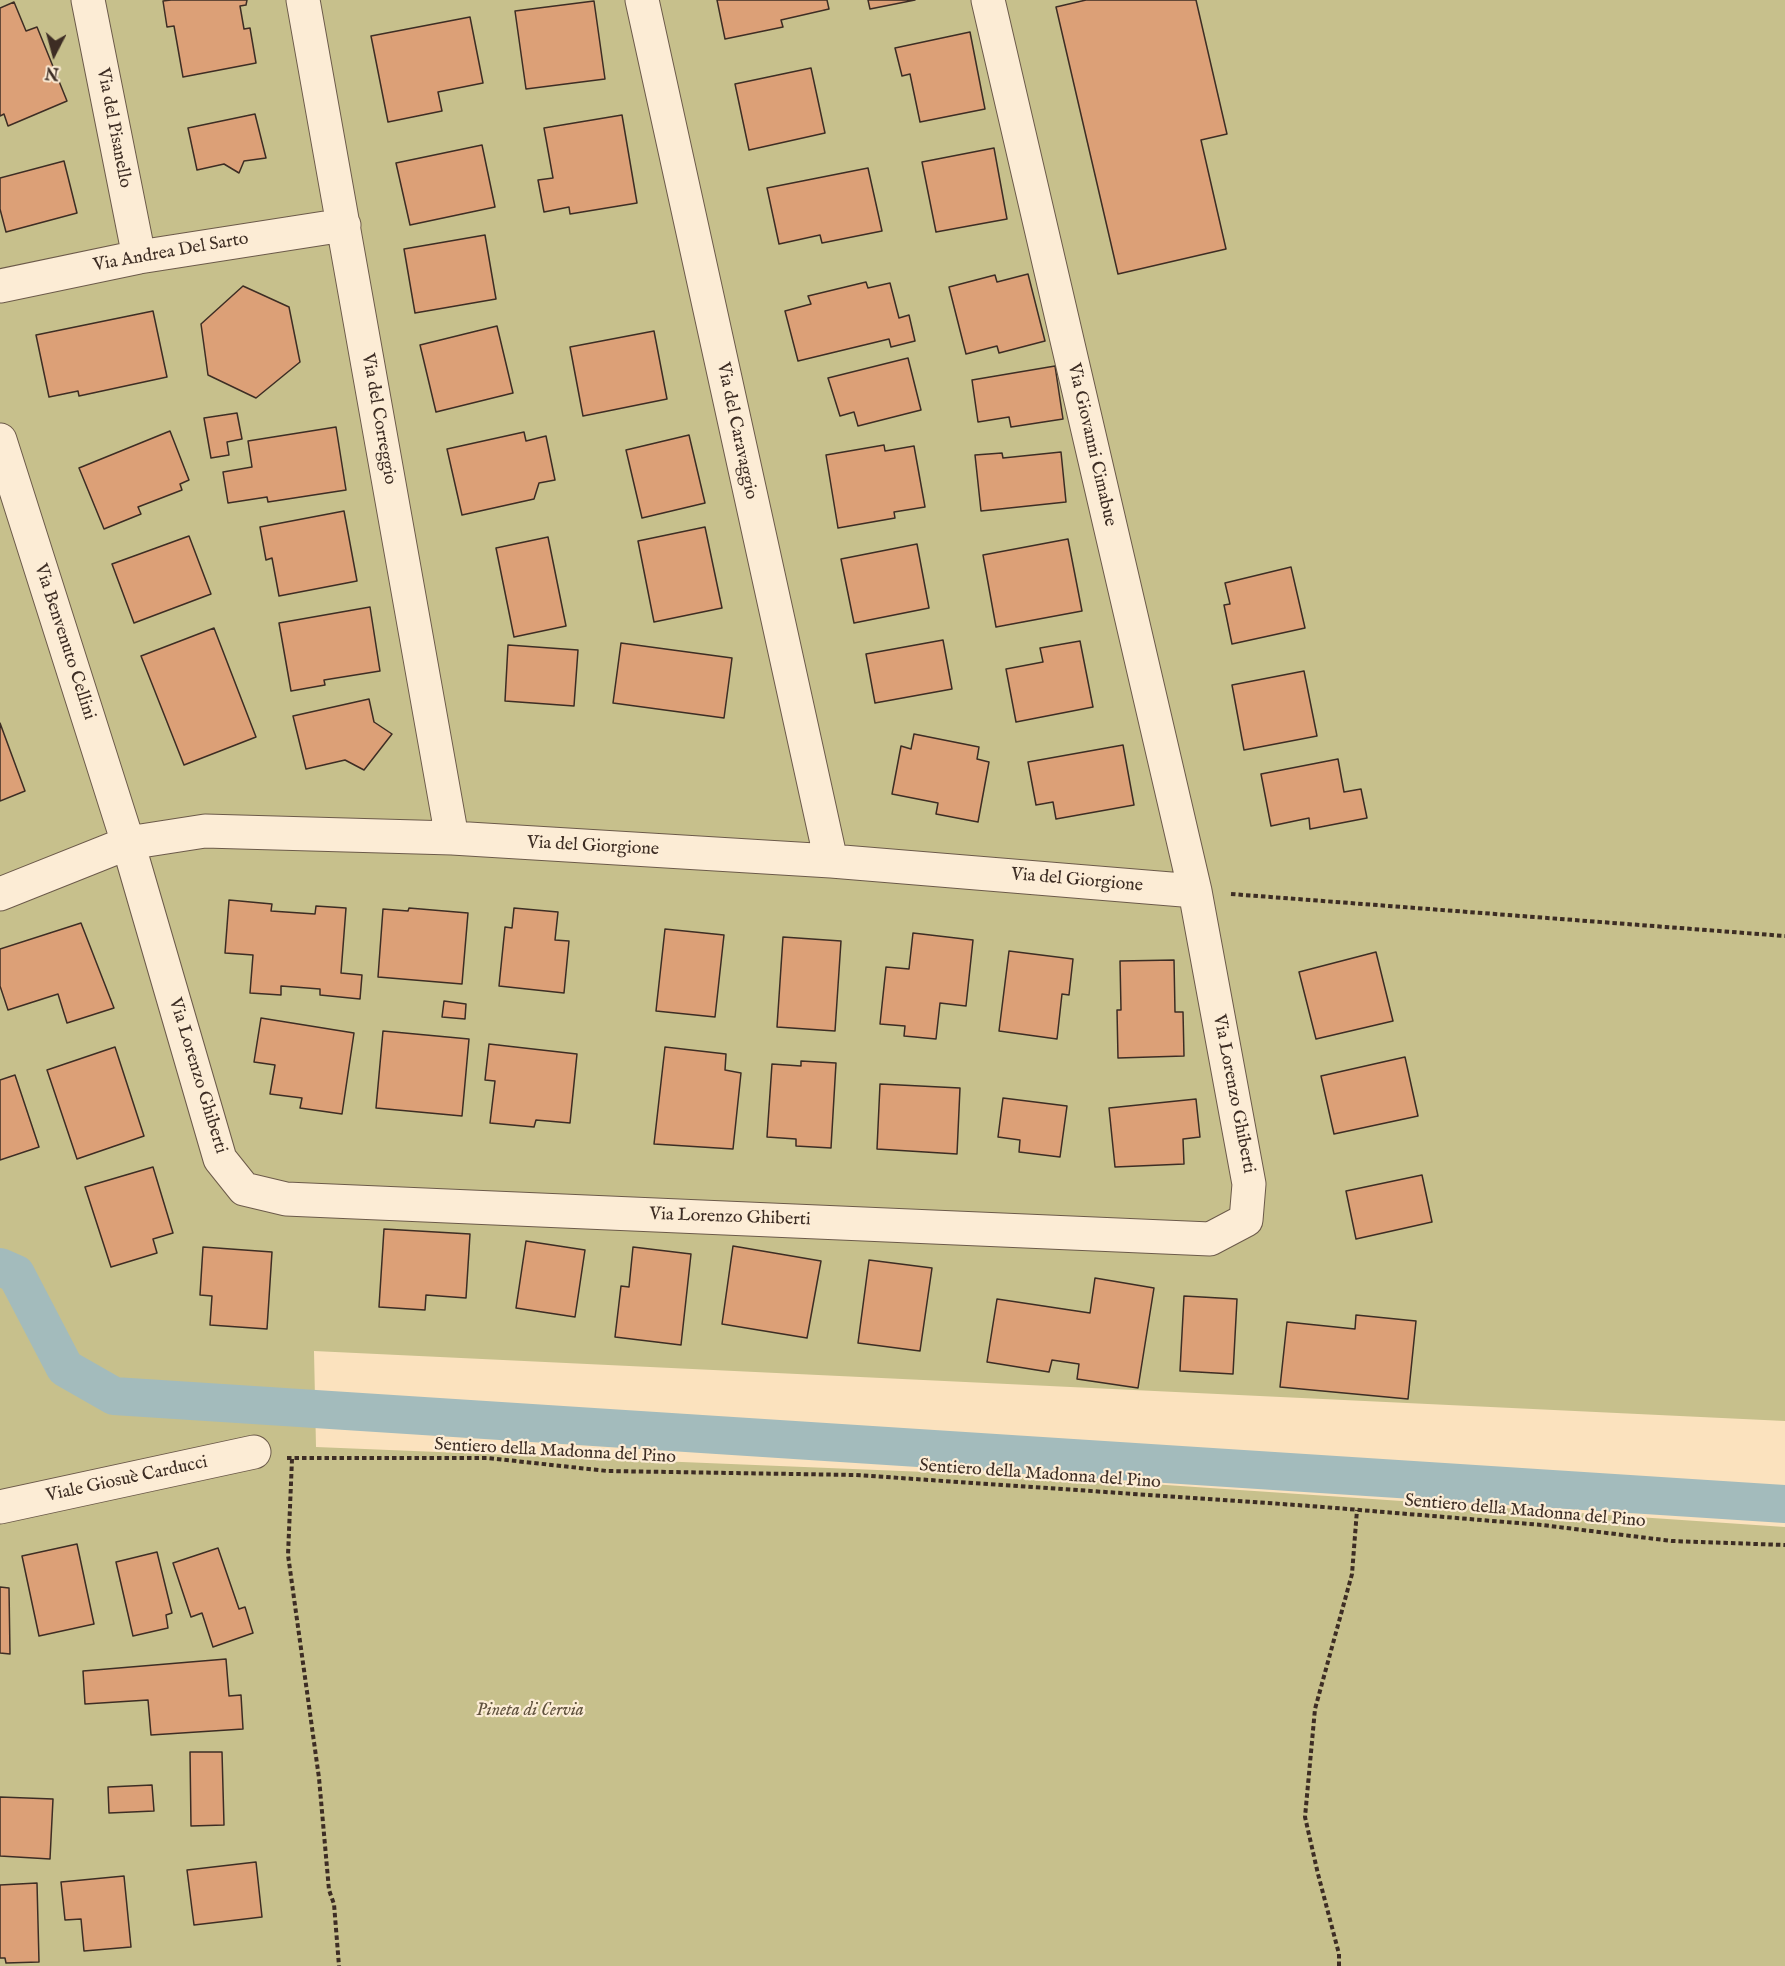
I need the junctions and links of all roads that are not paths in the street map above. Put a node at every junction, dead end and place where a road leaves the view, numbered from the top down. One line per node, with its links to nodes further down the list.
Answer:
1 (88, 0): 6 (street, Via del Pisanello)
2 (303, 0): 5 (street, Via del Correggio)
3 (642, 0): 11 (street, Via del Caravaggio)
4 (988, 0): 12 (street, Via Giovanni Cimabue)
5 (344, 225): 6 (street, Via Andrea Del Sarto); 9 (street, Via del Correggio)
6 (139, 257): 7 (street, Via Andrea Del Sarto)
7 (0, 286)
8 (0, 440): 10 (street, Via Benvenuto Cellini)
9 (452, 838): 10 (street, Via del Giorgione); 11 (street, Via del Giorgione)
10 (128, 843): 12 (street, Via Lorenzo Ghiberti); 13 (street, Via del Giorgione)
11 (831, 861): 12 (street, Via del Giorgione)
12 (1195, 891)
13 (0, 894)
14 (254, 1452): 15 (street, Viale Giosuè Carducci)
15 (0, 1507)

